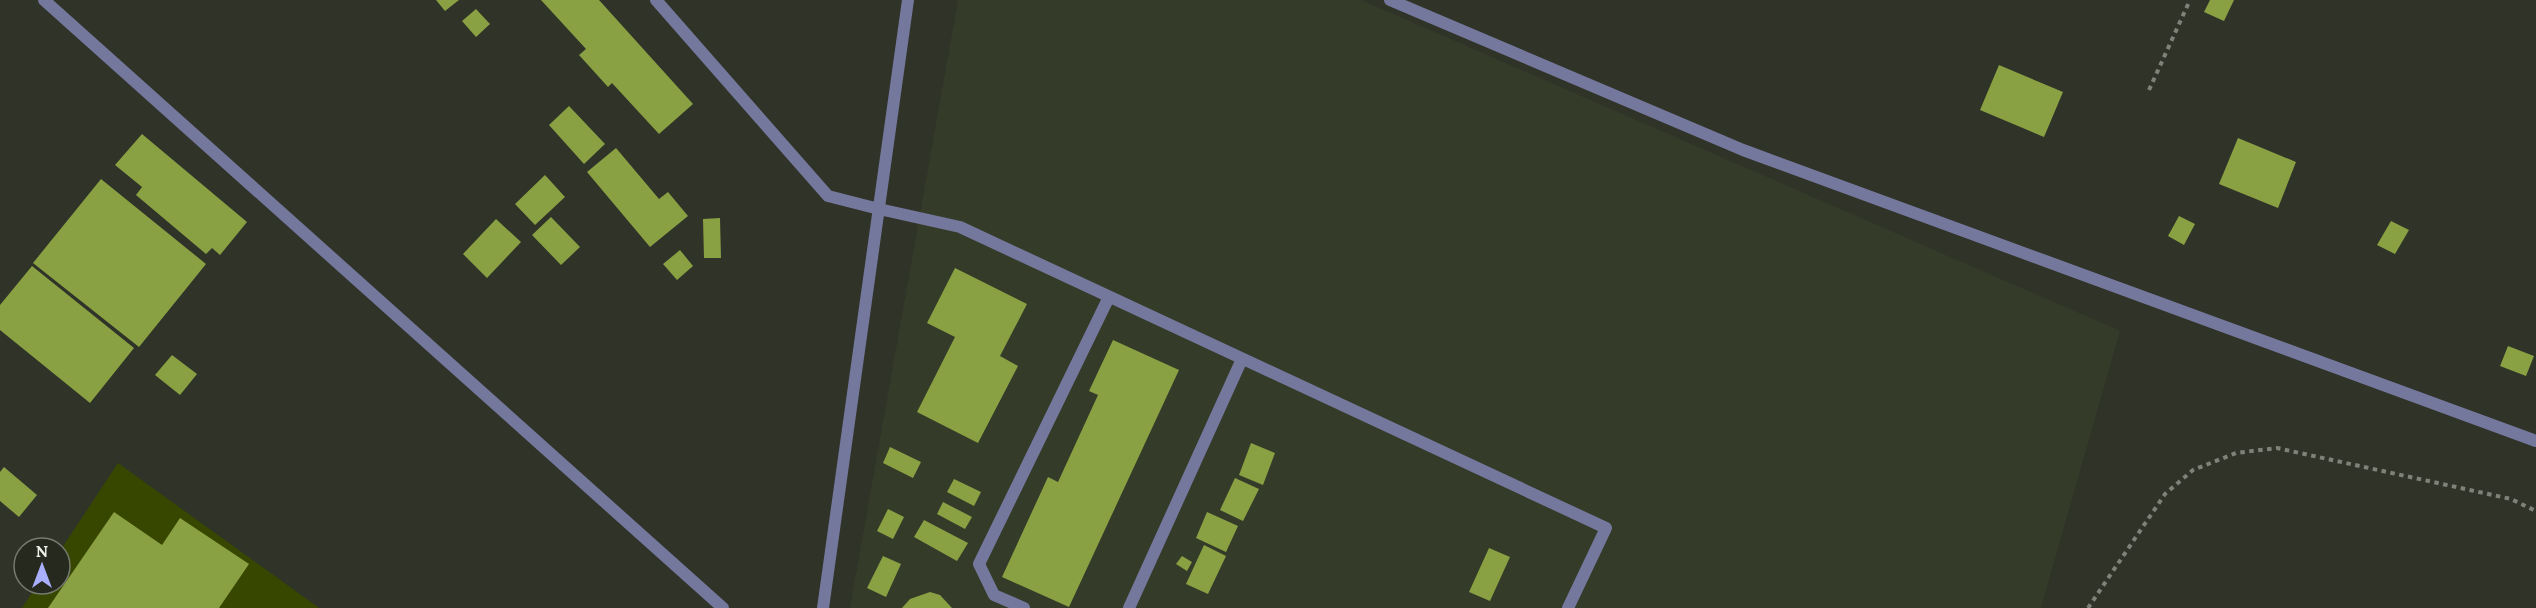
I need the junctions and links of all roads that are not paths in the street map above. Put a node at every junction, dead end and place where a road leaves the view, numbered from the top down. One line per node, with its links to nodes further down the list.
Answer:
1 (44, 0): 9 (street)
2 (656, 0): 5 (street)
3 (908, 0): 5 (street)
4 (1390, 0): 8 (street)
5 (879, 209): 6 (street); 10 (street)
6 (1109, 297): 7 (street); 11 (street)
7 (1242, 359): 12 (street); 13 (street)
8 (2536, 441)
9 (723, 608)
10 (823, 608)
11 (1024, 608)
12 (1129, 608)
13 (1568, 608)

